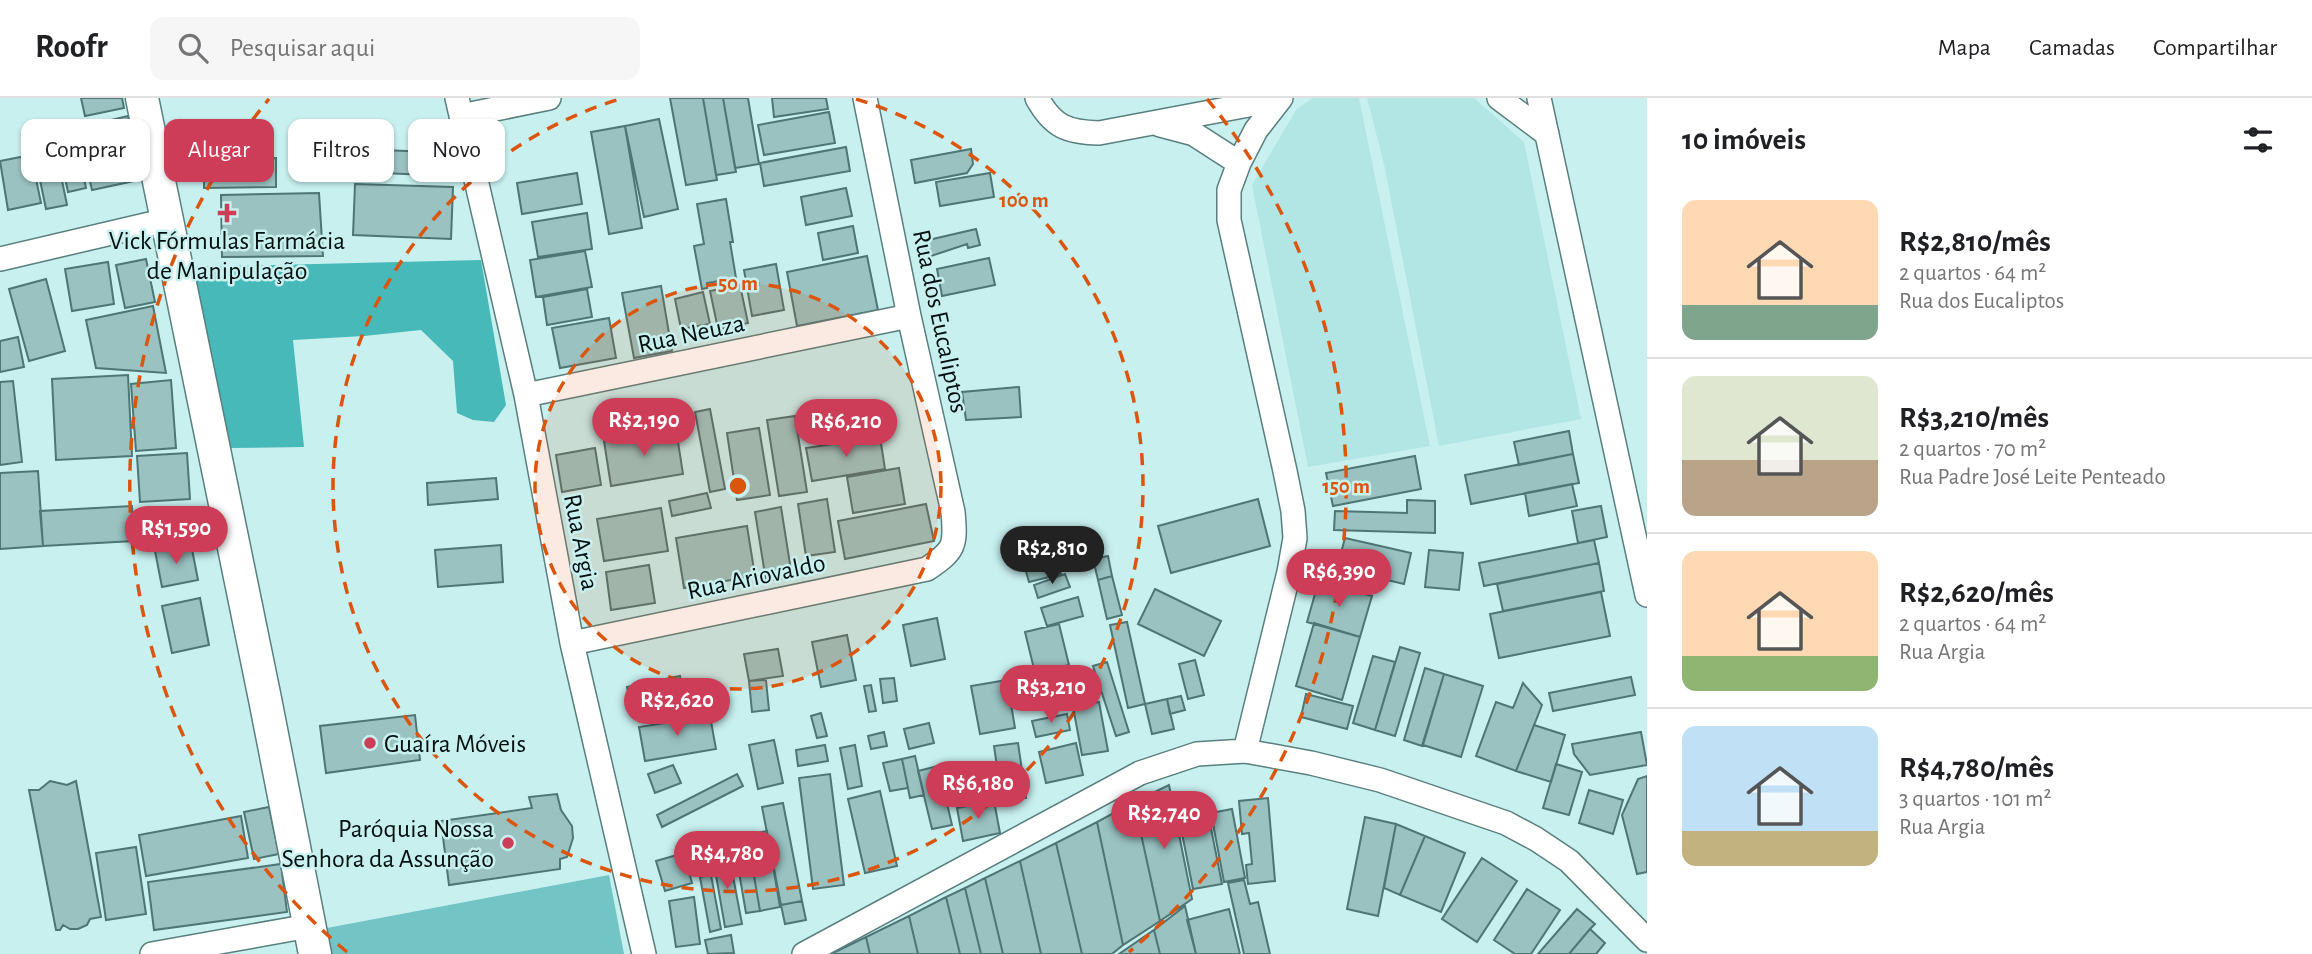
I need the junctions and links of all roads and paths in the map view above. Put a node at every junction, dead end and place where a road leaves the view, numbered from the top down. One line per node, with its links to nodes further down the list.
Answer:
1 (142, 98): 12 (street)
2 (549, 98): 8 (street)
3 (865, 98): 14 (street, Rua dos Eucaliptos)
4 (1037, 98): 9 (street)
5 (1281, 98): 9 (street); 11 (street)
6 (1499, 98): 10 (street)
7 (1539, 98): 10 (street)
8 (459, 107): 15 (street, Rua Argia)
9 (1153, 124): 11 (street)
10 (1547, 134): 17 (street)
11 (1239, 163): 19 (street)
12 (167, 220): 13 (street); 20 (street)
13 (0, 259)
14 (909, 316): 15 (street, Rua Neuza); 16 (street, Rua dos Eucaliptos)
15 (526, 395): 18 (street, Rua Argia)
16 (947, 555): 18 (street, Rua Ariovaldo)
17 (1647, 595)
18 (572, 643): 23 (street, Rua Argia)
19 (1245, 751): 21 (street); 24 (street)
20 (312, 940): 22 (street)
21 (1647, 940)
22 (152, 954)
23 (644, 954)
24 (804, 954)

